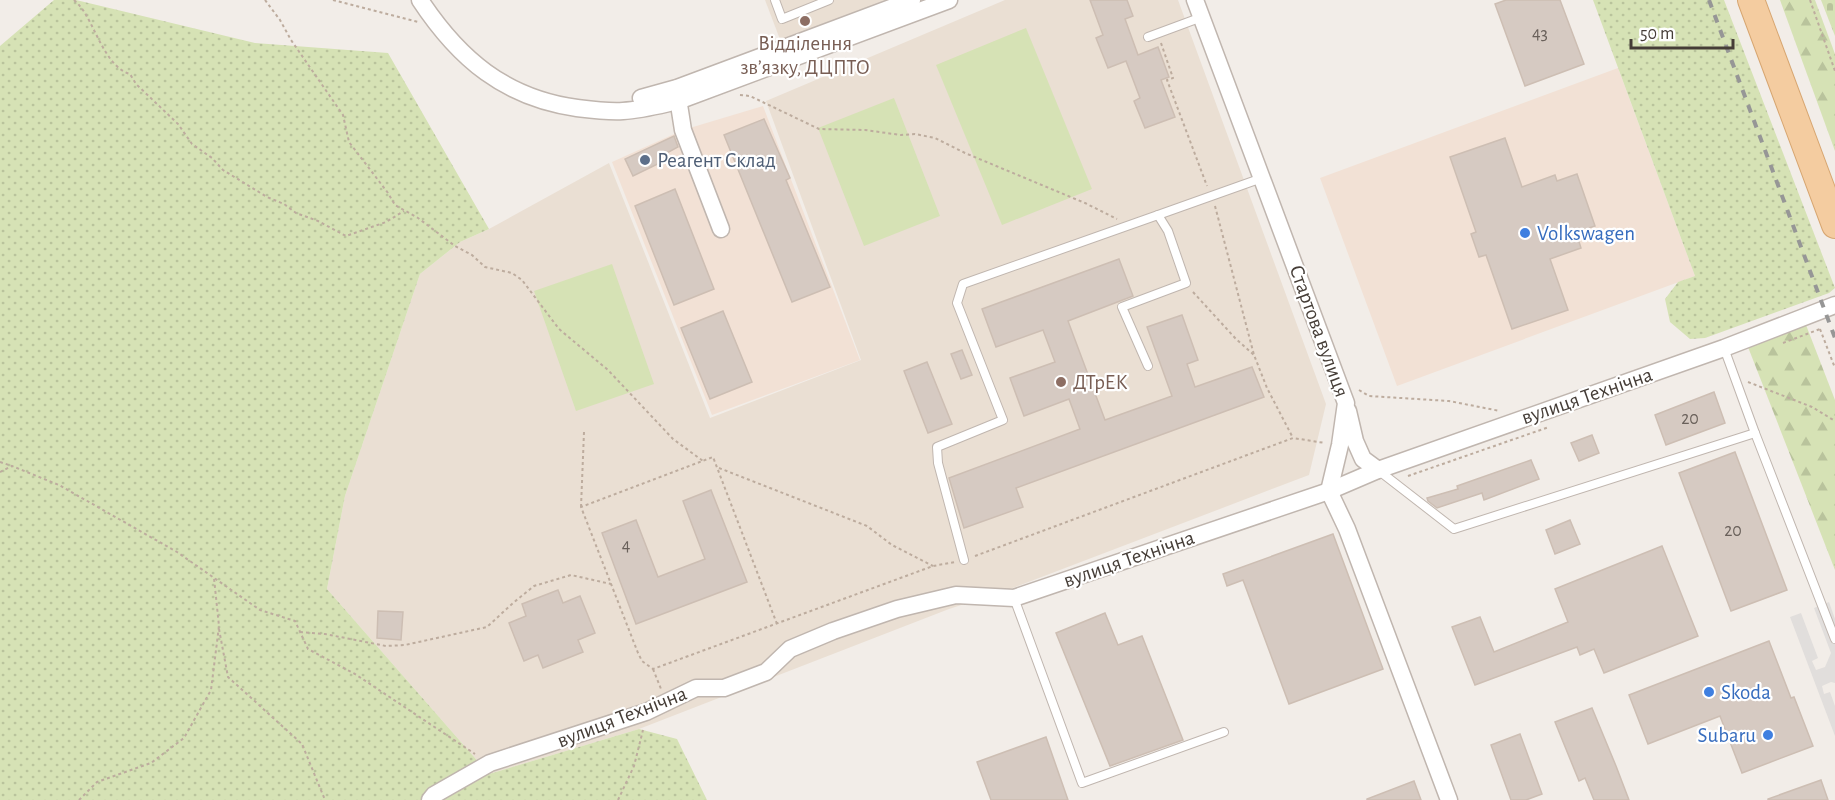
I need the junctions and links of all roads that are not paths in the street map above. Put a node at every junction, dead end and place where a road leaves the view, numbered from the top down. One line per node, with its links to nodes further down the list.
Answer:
1 (420, 0): 10 (street)
2 (774, 0): 3 (lane)
3 (829, 0)
4 (912, 0): 10 (street)
5 (949, 0): 10 (street)
6 (1195, 0): 8 (street, Стартова вулиця)
7 (1751, 0): 14 (main road)
8 (1202, 17): 9 (lane); 12 (street, Стартова вулиця)
9 (1148, 37)
10 (677, 95): 11 (street); 15 (street)
11 (641, 98)
12 (1262, 178): 13 (lane); 19 (street, Стартова вулиця)
13 (1158, 215): 18 (lane); 23 (lane)
14 (1835, 225)
15 (721, 229)
16 (1835, 305): 17 (street, вулиця Технічна)
17 (1724, 348): 20 (lane); 21 (street, вулиця Технічна)
18 (1148, 366)
19 (1346, 403): 21 (street); 22 (street, Стартова вулиця)
20 (1755, 434): 21 (lane); 25 (lane)
21 (1378, 470): 22 (street, вулиця Технічна)
22 (1329, 492): 24 (street, вулиця Технічна); 28 (street)
23 (964, 560)
24 (1014, 598): 26 (lane); 27 (street, вулиця Технічна)
25 (1835, 639)
26 (1224, 732)
27 (430, 800)
28 (1449, 800)

